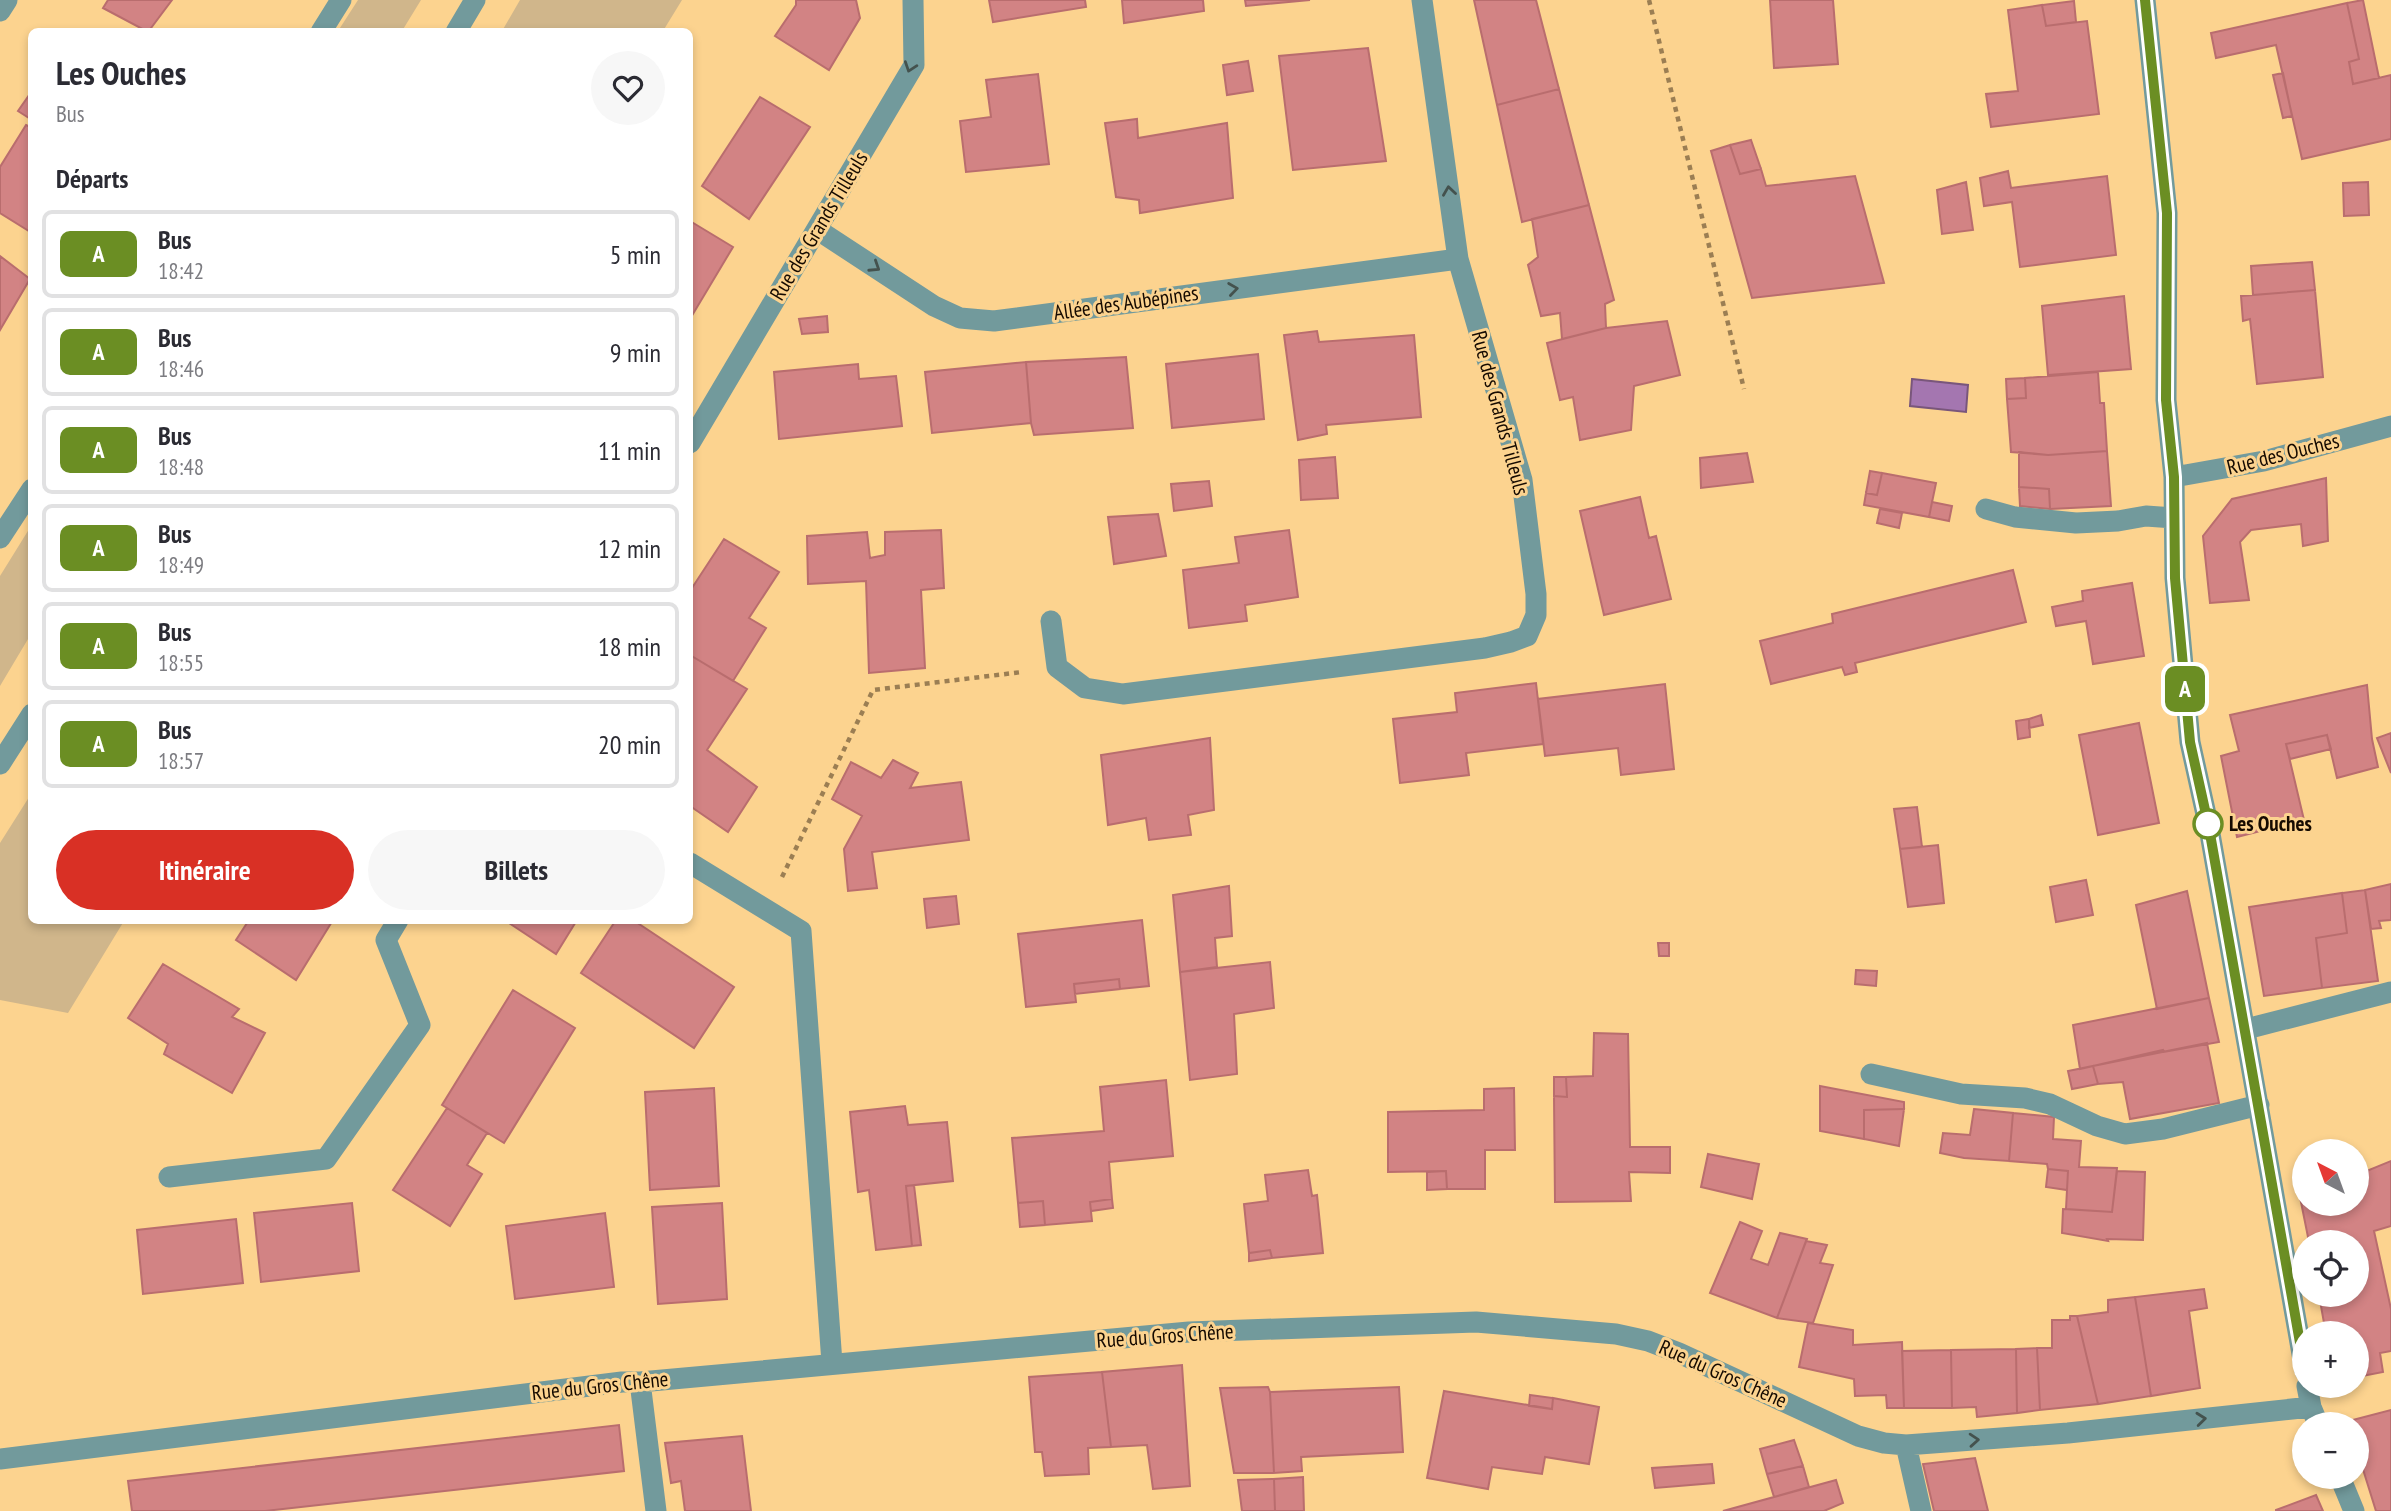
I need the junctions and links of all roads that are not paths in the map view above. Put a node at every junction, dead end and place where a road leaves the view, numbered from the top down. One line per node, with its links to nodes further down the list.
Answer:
1 (7, 0): 7 (street)
2 (341, 0): 8 (street)
3 (475, 0): 9 (street)
4 (914, 0): 10 (street, Rue des Grands Tilleuls, one-way to 10)
5 (1422, 0): 11 (street, Rue des Grands Tilleuls, one-way to 5)
6 (2145, 0): 14 (street)
7 (0, 11)
8 (324, 28)
9 (458, 28)
10 (818, 230): 11 (street, Allée des Aubépines, one-way to 11); 13 (street, Rue des Grands Tilleuls)
11 (1458, 259): 19 (street, Rue des Grands Tilleuls)
12 (2391, 426): 14 (street, Rue des Ouches)
13 (693, 438)
14 (2174, 477): 17 (street)
15 (28, 495): 18 (street)
16 (1986, 509): 17 (street)
17 (2175, 517): 25 (street)
18 (0, 538)
19 (1051, 621)
20 (28, 720): 21 (street)
21 (0, 764)
22 (693, 865): 30 (street)
23 (396, 924): 28 (street)
24 (2391, 992): 25 (street)
25 (2246, 1029): 27 (street)
26 (1871, 1074): 27 (street)
27 (2259, 1105): 29 (street)
28 (169, 1177)
29 (2296, 1321)
30 (832, 1363): 31 (street, Rue du Gros Chêne); 33 (street, Rue du Gros Chêne)
31 (640, 1382): 34 (street, Rue du Gros Chêne); 36 (street)
32 (2312, 1406): 33 (street, Rue du Gros Chêne, one-way to 32)
33 (1906, 1445): 37 (street)
34 (0, 1459)
35 (2345, 1489): 38 (street)
36 (656, 1511)
37 (1921, 1511)
38 (2354, 1511)

